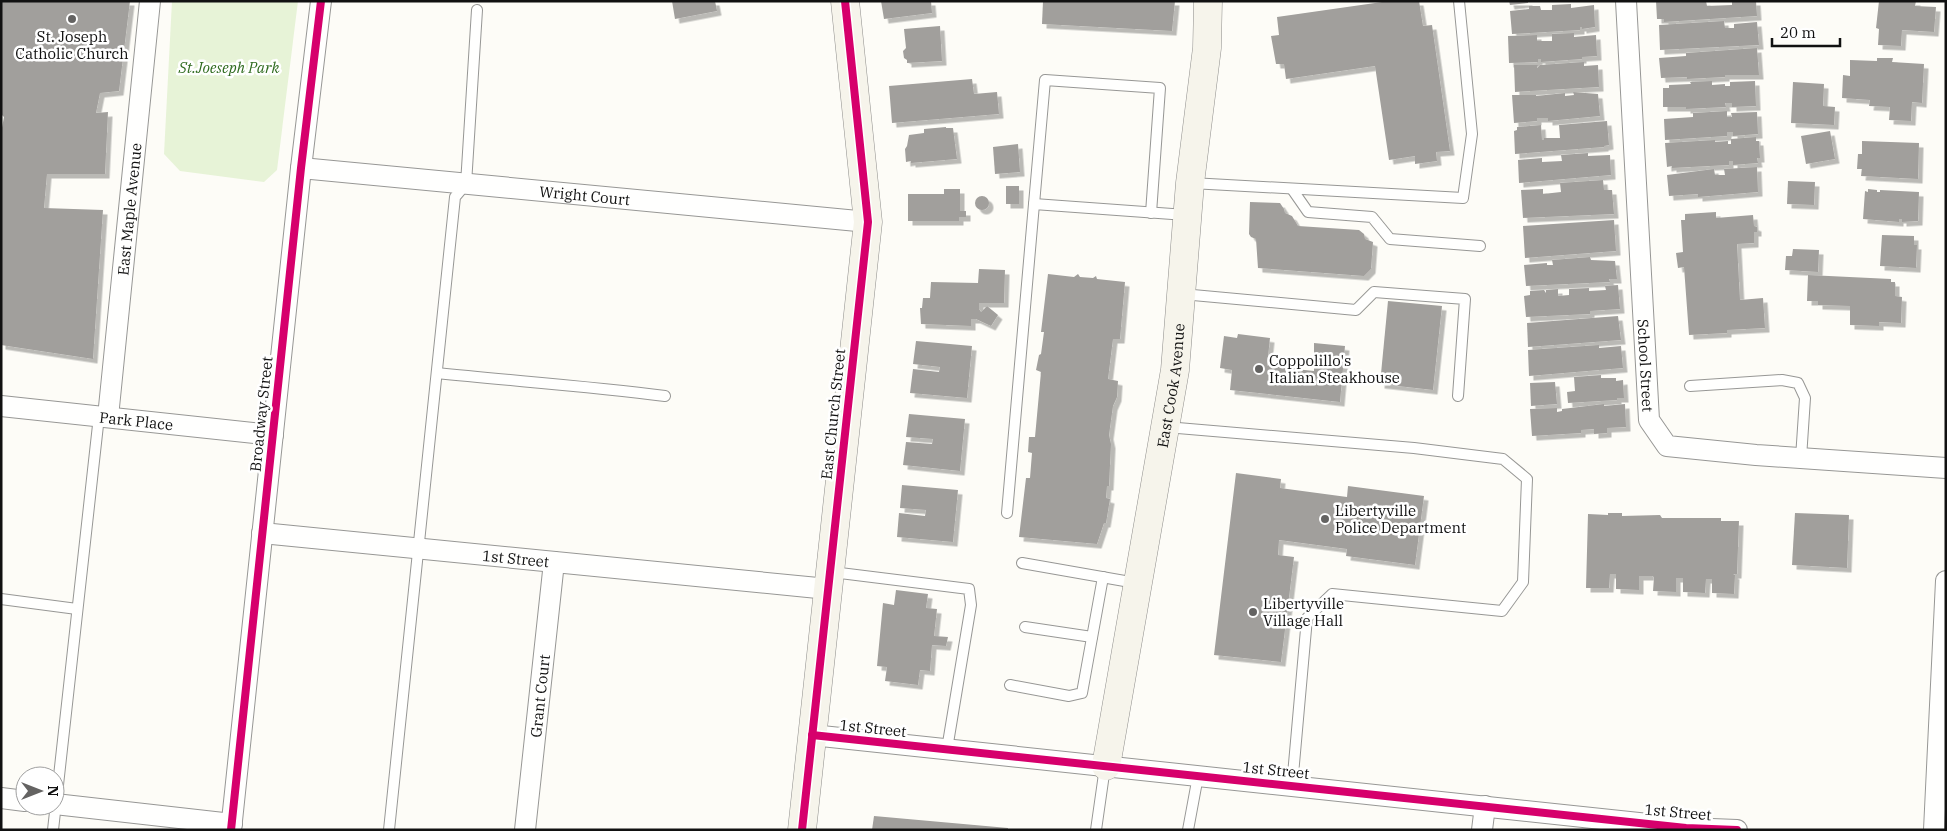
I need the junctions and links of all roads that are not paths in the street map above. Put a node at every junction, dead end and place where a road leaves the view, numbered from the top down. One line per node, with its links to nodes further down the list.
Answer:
1 (150, 1): 23 (street, East Maple Avenue)
2 (321, 1): 8 (street, Broadway Street)
3 (845, 1): 15 (street, East Church Street)
4 (1208, 1): 9 (street, East Cook Avenue)
5 (1459, 1): 11 (lane)
6 (1626, 1): 26 (street, School Street)
7 (477, 10): 10 (lane)
8 (301, 168): 10 (street, Wright Court); 25 (street, Broadway Street)
9 (1190, 183): 11 (lane); 14 (street, East Cook Avenue)
10 (466, 184): 15 (street, Wright Court); 18 (lane)
11 (1292, 189): 16 (lane)
12 (1034, 204): 13 (lane); 13 (lane); 28 (lane)
13 (1151, 213): 14 (lane)
14 (1187, 215): 17 (street, East Cook Avenue)
15 (868, 222): 34 (street, East Church Street)
16 (1480, 246)
17 (1181, 294): 21 (lane); 24 (street, East Cook Avenue)
18 (437, 373): 20 (lane); 30 (lane)
19 (1690, 386): 26 (lane)
20 (665, 396)
21 (1458, 396)
22 (1, 406): 23 (street, Park Place)
23 (103, 417): 25 (street, Park Place); 38 (lane)
24 (1165, 427): 36 (street, East Cook Avenue); 47 (lane)
25 (273, 435): 29 (street, Broadway Street)
26 (1800, 458): 27 (street, School Street)
27 (1946, 468)
28 (1007, 513)
29 (262, 533): 30 (street, 1st Street); 53 (street, Broadway Street)
30 (419, 549): 31 (street, 1st Street); 55 (lane)
31 (554, 562): 34 (street, 1st Street); 56 (street, Grant Court)
32 (1022, 563): 33 (lane)
33 (1102, 577): 36 (lane); 40 (lane)
34 (829, 580): 42 (street, East Church Street); 43 (lane)
35 (1946, 581): 62 (street)
36 (1138, 583): 45 (street, East Cook Avenue)
37 (1, 599): 38 (lane)
38 (77, 609): 44 (lane)
39 (1025, 627): 40 (lane)
40 (1092, 637): 41 (lane)
41 (1010, 685)
42 (812, 735): 43 (street, 1st Street); 57 (street, East Church Street)
43 (947, 749): 45 (street, 1st Street)
44 (59, 766)
45 (1106, 766): 46 (street, 1st Street); 58 (lane)
46 (1198, 776): 47 (street, 1st Street); 59 (lane)
47 (1292, 786): 51 (street, 1st Street)
48 (1, 798): 49 (street)
49 (15, 800)
50 (65, 805): 53 (street)
51 (1485, 806): 60 (street); 61 (street, 1st Street)
52 (54, 816): 54 (lane)
53 (232, 827)
54 (53, 830)
55 (389, 830)
56 (525, 830)
57 (802, 830)
58 (1096, 830)
59 (1188, 830)
60 (1482, 830)
61 (1738, 830)
62 (1934, 830)

